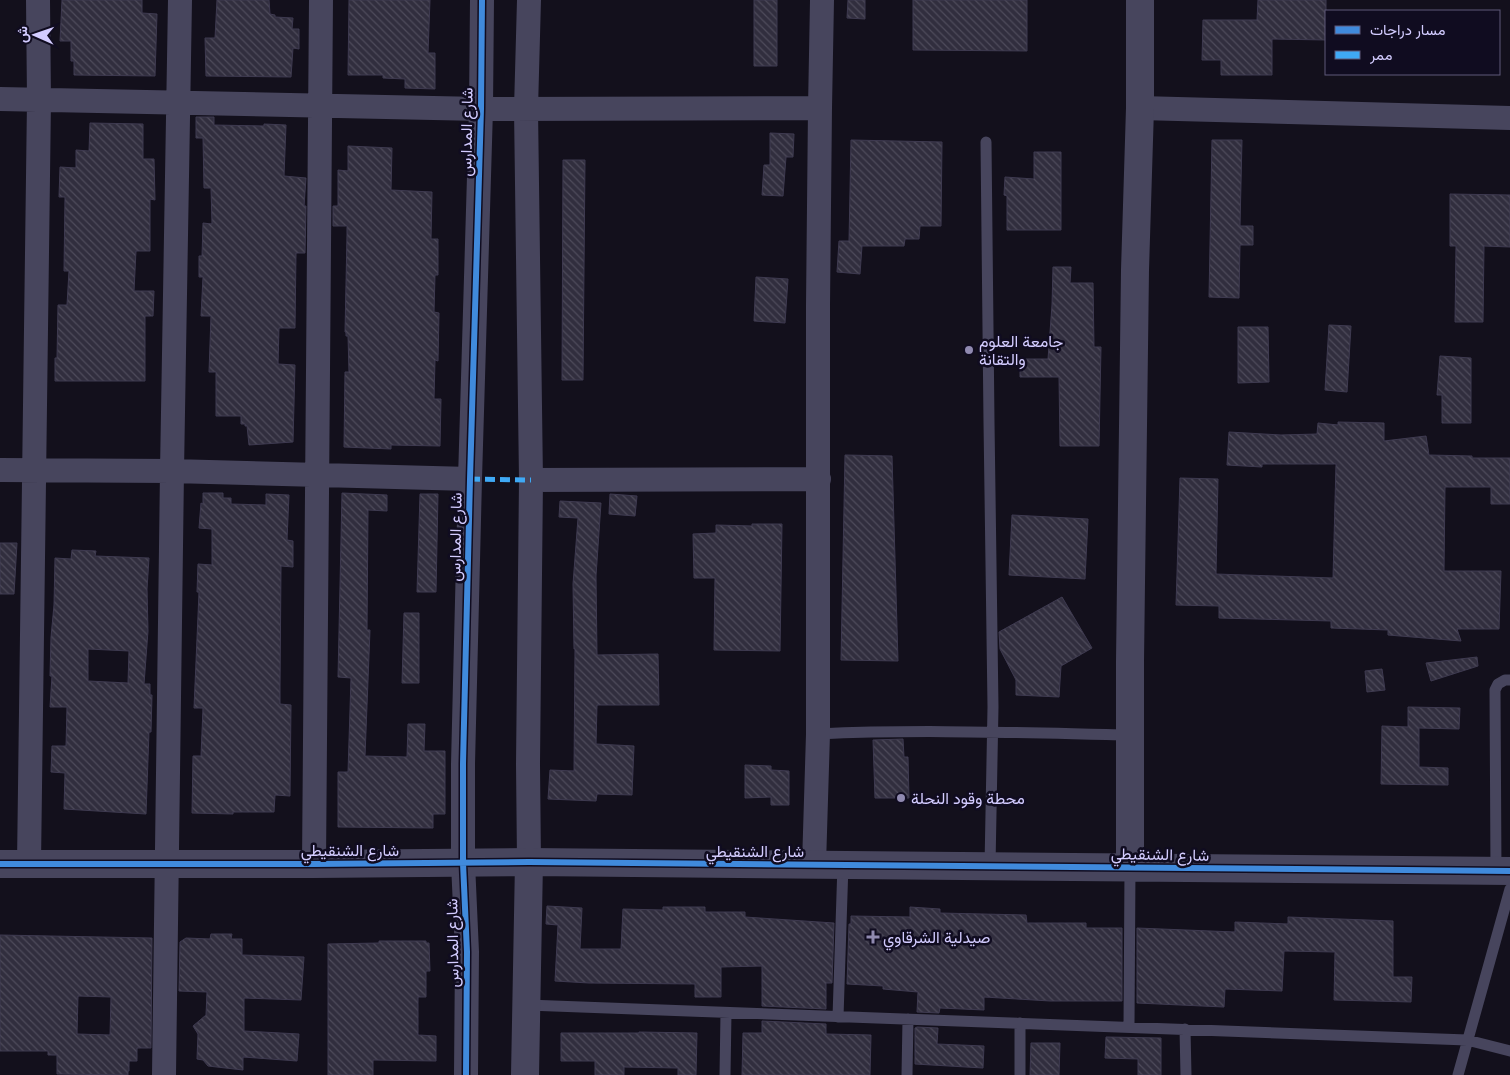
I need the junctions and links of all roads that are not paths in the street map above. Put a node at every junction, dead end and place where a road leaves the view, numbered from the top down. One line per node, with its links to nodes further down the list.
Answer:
1 (38, 0): 9 (street)
2 (180, 0): 10 (street)
3 (321, 0): 11 (street)
4 (482, 0): 14 (street, شارع المدارس)
5 (529, 0): 15 (street)
6 (822, 0): 12 (street)
7 (1140, 0): 13 (street)
8 (0, 99): 9 (street)
9 (39, 100): 10 (street); 19 (street)
10 (180, 103): 11 (street); 20 (street)
11 (320, 105): 14 (street); 21 (street)
12 (820, 108): 15 (street); 24 (street)
13 (1140, 108): 16 (street); 28 (street)
14 (480, 109): 15 (street); 22 (street, شارع المدارس)
15 (526, 110): 23 (street)
16 (1510, 118)
17 (986, 142): 26 (lane)
18 (0, 470): 19 (street)
19 (33, 470): 20 (street); 32 (street)
20 (172, 471): 21 (street); 33 (street)
21 (317, 475): 22 (street); 34 (street)
22 (470, 479): 30 (street, شارع المدارس)
23 (531, 480): 24 (street); 29 (street)
24 (819, 480): 27 (street)
25 (1510, 680): 39 (lane)
26 (993, 732): 27 (lane); 28 (lane); 37 (lane)
27 (818, 734): 36 (street)
28 (1130, 735): 38 (street)
29 (529, 862): 30 (street, شارع الشنقيطي); 36 (street, شارع الشنقيطي); 40 (street)
30 (463, 863): 34 (street, شارع الشنقيطي); 50 (street, شارع المدارس)
31 (0, 864): 32 (street, شارع الشنقيطي)
32 (29, 864): 33 (street, شارع الشنقيطي)
33 (167, 864): 34 (street, شارع الشنقيطي); 49 (street)
34 (314, 864)
35 (843, 864): 36 (street, شارع الشنقيطي); 37 (street, شارع الشنقيطي); 42 (lane)
36 (814, 865)
37 (990, 866): 38 (street, شارع الشنقيطي)
38 (1130, 868): 39 (street, شارع الشنقيطي); 45 (lane)
39 (1505, 877): 47 (lane)
40 (527, 1005): 41 (lane); 51 (street)
41 (726, 1013): 42 (lane); 52 (lane)
42 (838, 1017): 43 (lane)
43 (908, 1019): 44 (lane); 53 (lane)
44 (1020, 1023): 45 (lane); 54 (lane)
45 (1129, 1026): 46 (lane)
46 (1185, 1029): 47 (lane); 55 (lane)
47 (1467, 1040): 48 (lane); 56 (lane)
48 (1510, 1051)
49 (164, 1075)
50 (466, 1075)
51 (525, 1075)
52 (725, 1075)
53 (907, 1075)
54 (1020, 1075)
55 (1186, 1075)
56 (1458, 1075)

